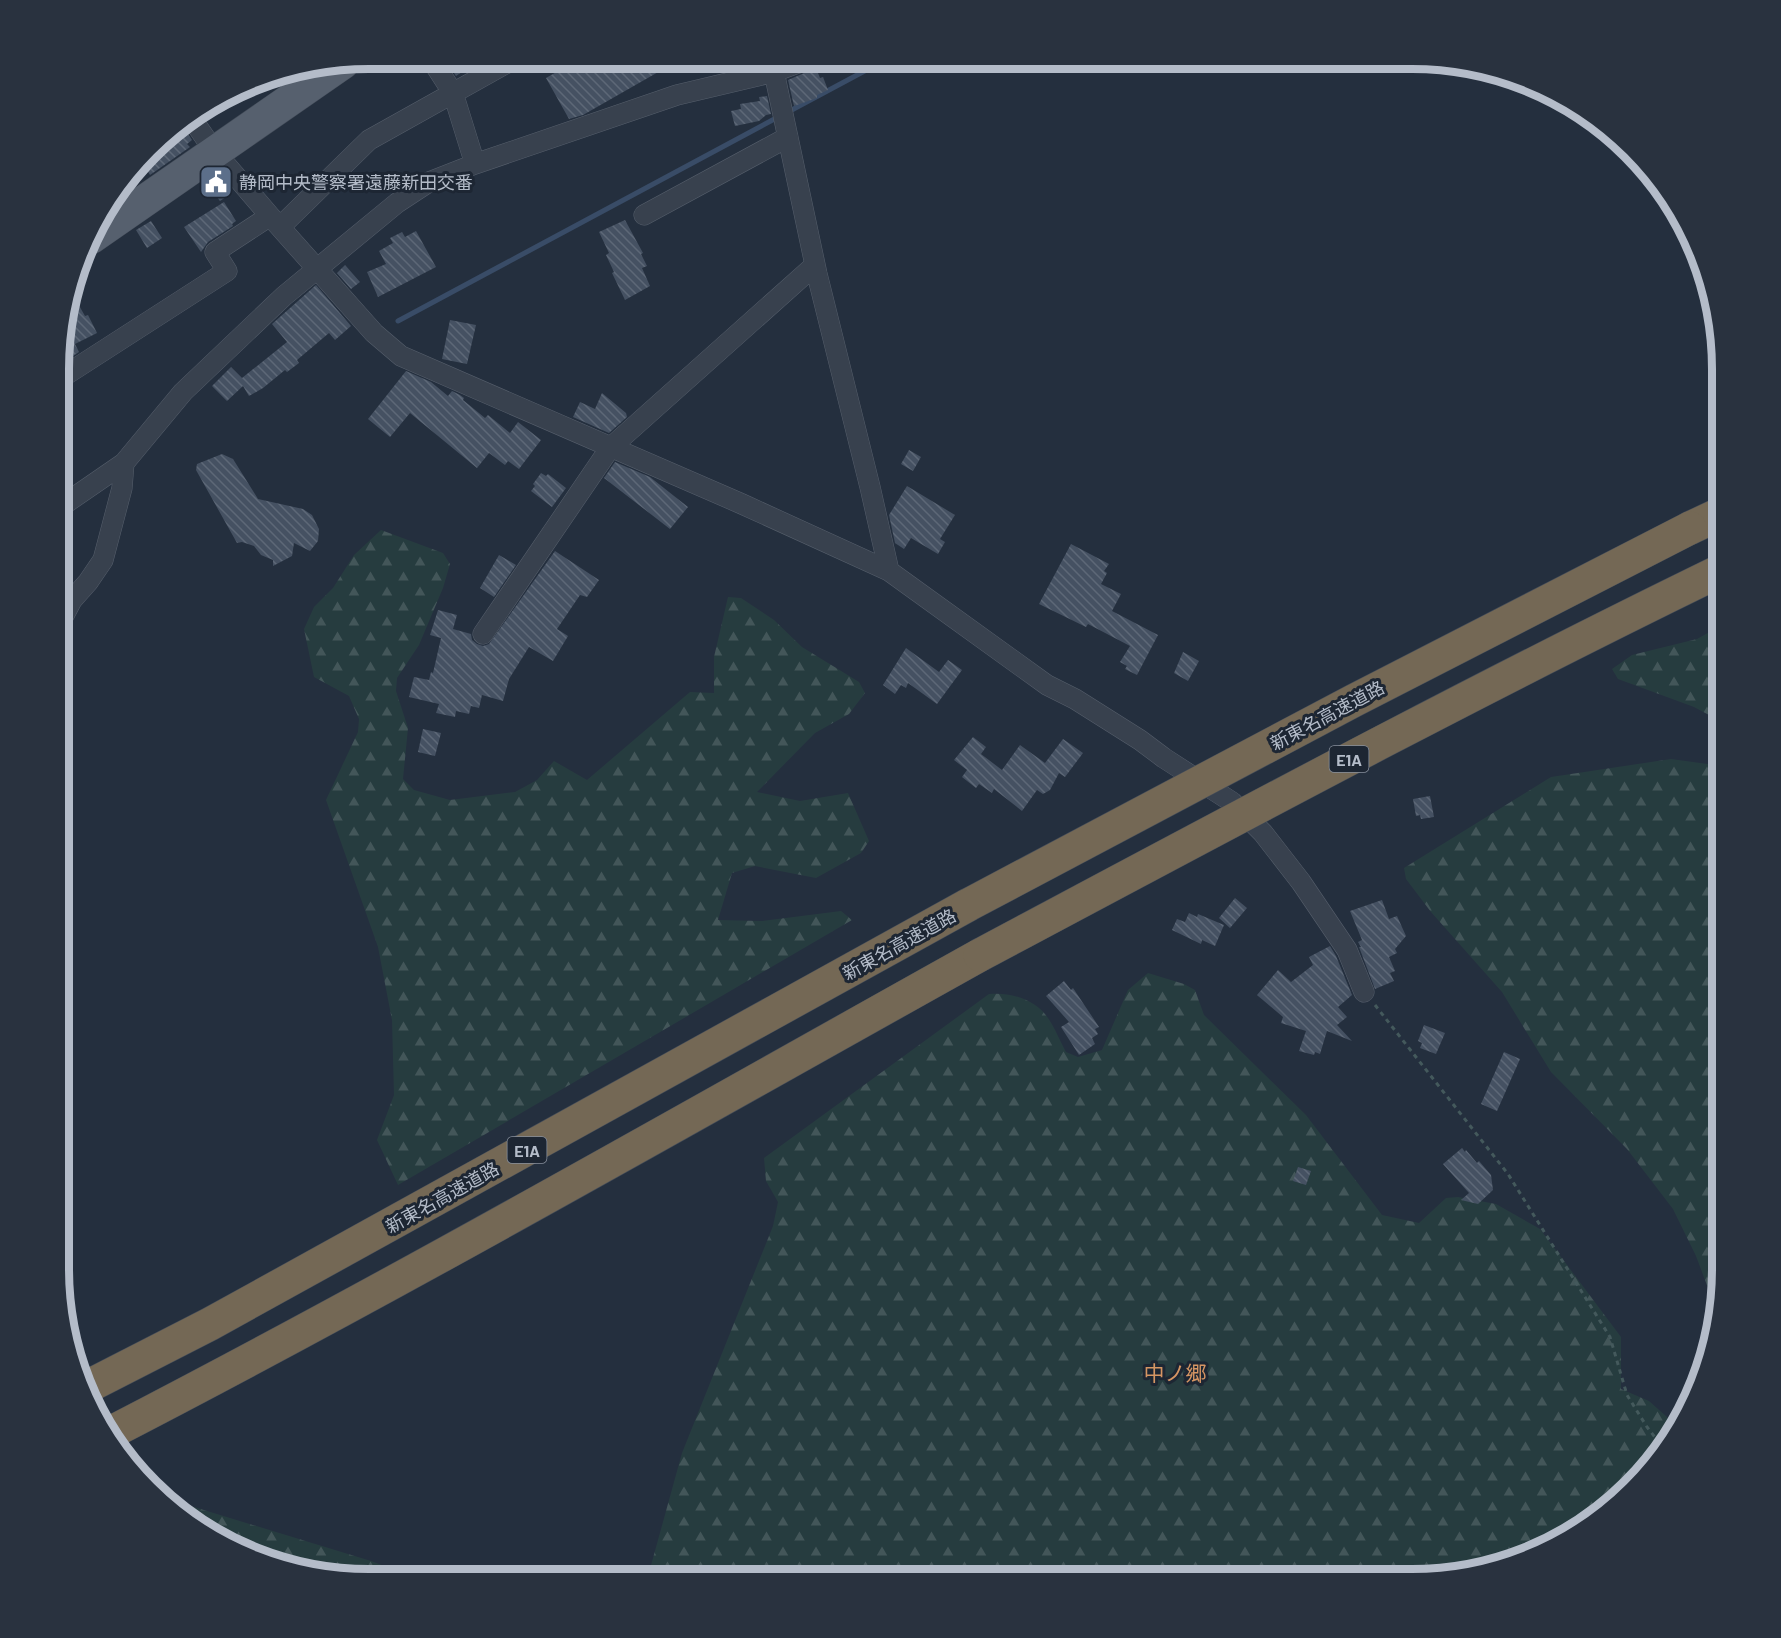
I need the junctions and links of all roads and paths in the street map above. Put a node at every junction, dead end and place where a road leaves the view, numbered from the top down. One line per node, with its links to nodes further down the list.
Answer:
1 (438, 69): 6 (street)
2 (496, 69): 6 (street)
3 (760, 69): 10 (street)
4 (771, 69): 8 (street)
5 (330, 72): 9 (main road)
6 (453, 93): 10 (street); 12 (street)
7 (196, 124): 9 (street)
8 (788, 137): 11 (street); 14 (street)
9 (215, 152): 12 (street); 13 (main road)
10 (475, 164): 15 (street)
11 (644, 215)
12 (275, 222): 15 (street); 16 (street)
13 (104, 228)
14 (815, 265): 17 (street); 21 (street)
15 (318, 268): 17 (street); 18 (street)
16 (69, 373)
17 (610, 448): 21 (street); 24 (street)
18 (124, 463): 19 (street); 23 (street)
19 (69, 501)
20 (1712, 518): 26 (highway, 新東名高速道路 / E1A, bridge)
21 (889, 571): 25 (street)
22 (1712, 575): 27 (highway, E1A, bridge)
23 (69, 606)
24 (483, 634)
25 (1364, 992): 28 (path)
26 (92, 1384)
27 (116, 1430)
28 (1658, 1441)

